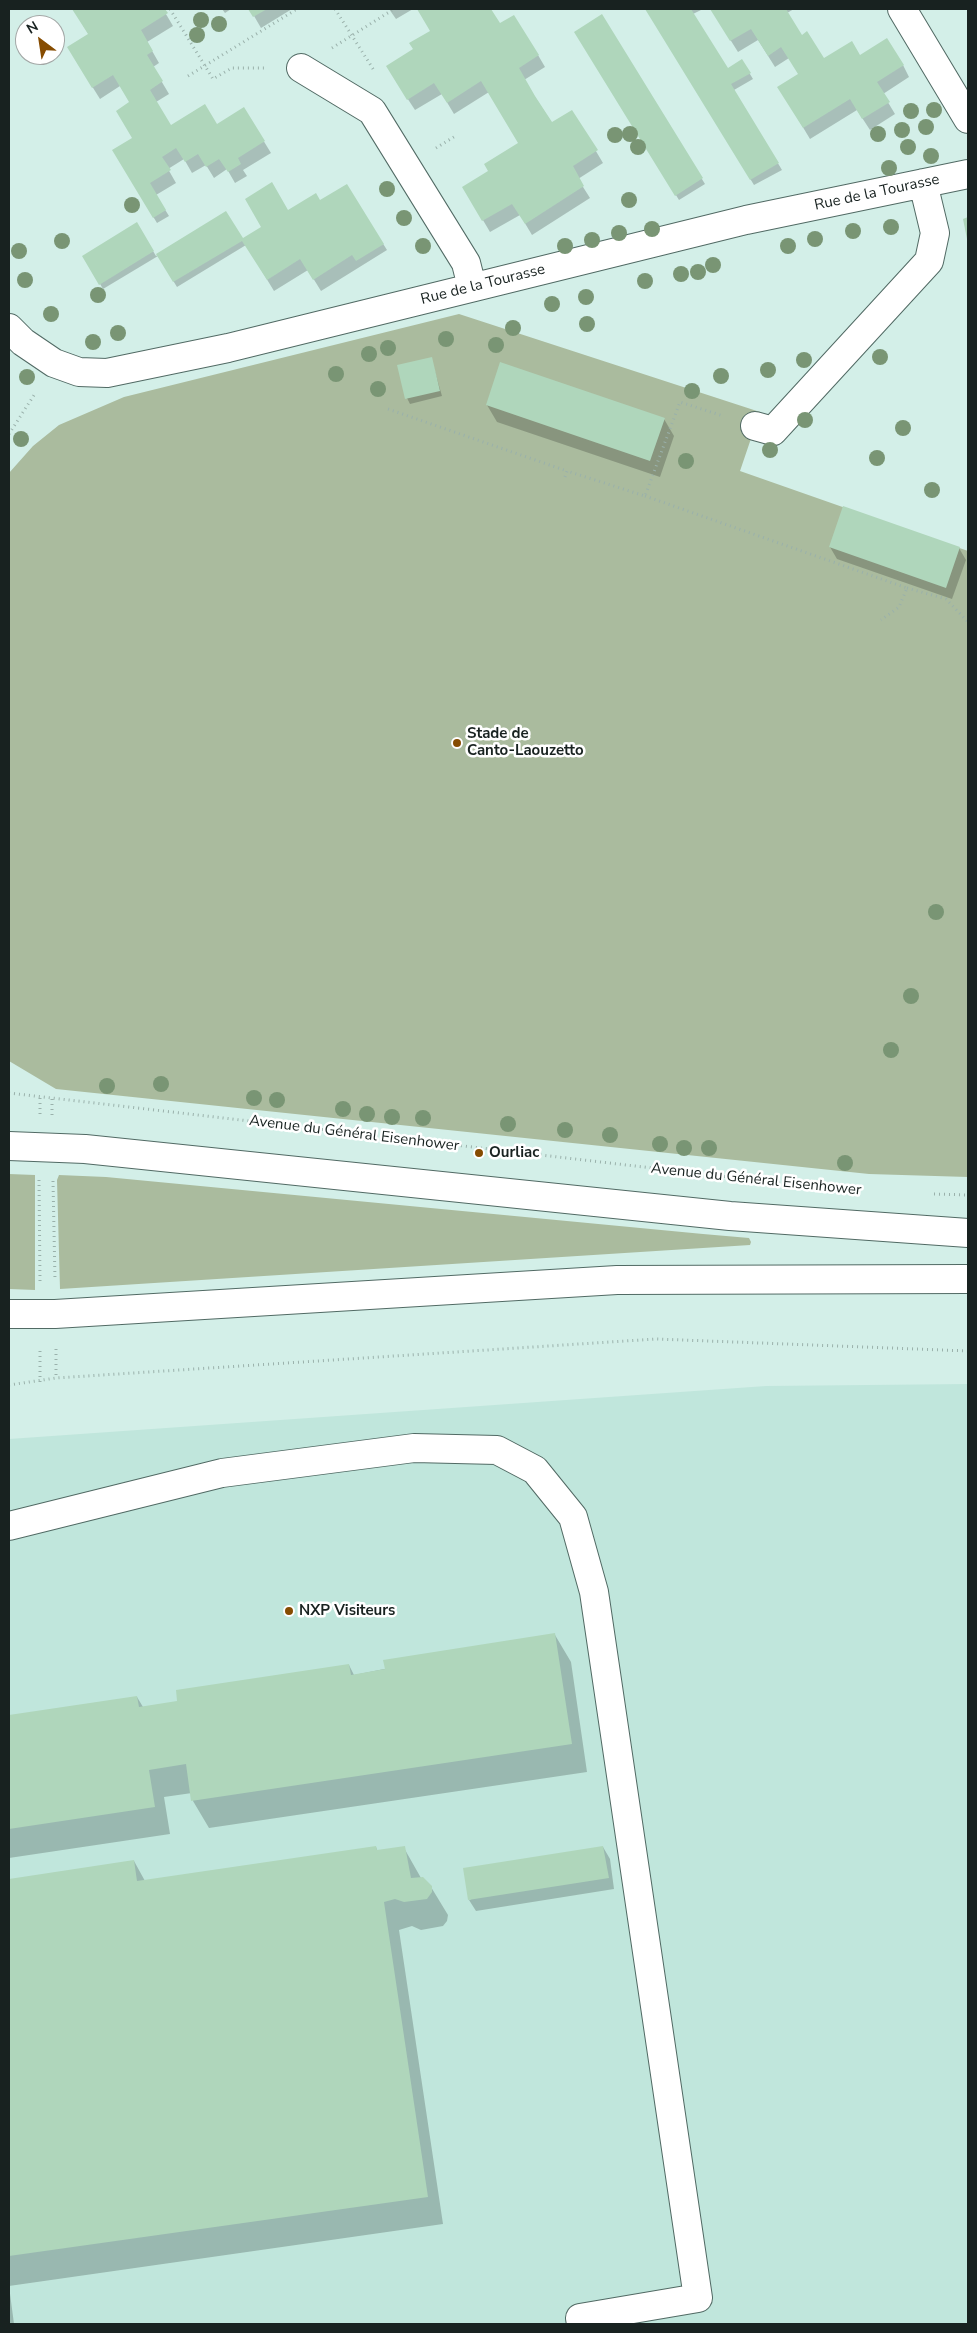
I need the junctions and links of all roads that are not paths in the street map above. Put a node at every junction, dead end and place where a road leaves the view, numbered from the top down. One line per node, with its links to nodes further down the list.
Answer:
1 (902, 9): 3 (main road)
2 (300, 68): 6 (main road)
3 (968, 119)
4 (968, 174): 5 (main road, Rue de la Tourasse)
5 (923, 183): 6 (main road, Rue de la Tourasse); 8 (main road)
6 (472, 287): 7 (main road, Rue de la Tourasse)
7 (9, 328)
8 (755, 426)
9 (9, 1146): 10 (main road)
10 (968, 1233)
11 (968, 1279): 12 (main road)
12 (9, 1314)
13 (9, 1526): 14 (main road)
14 (581, 2324)

